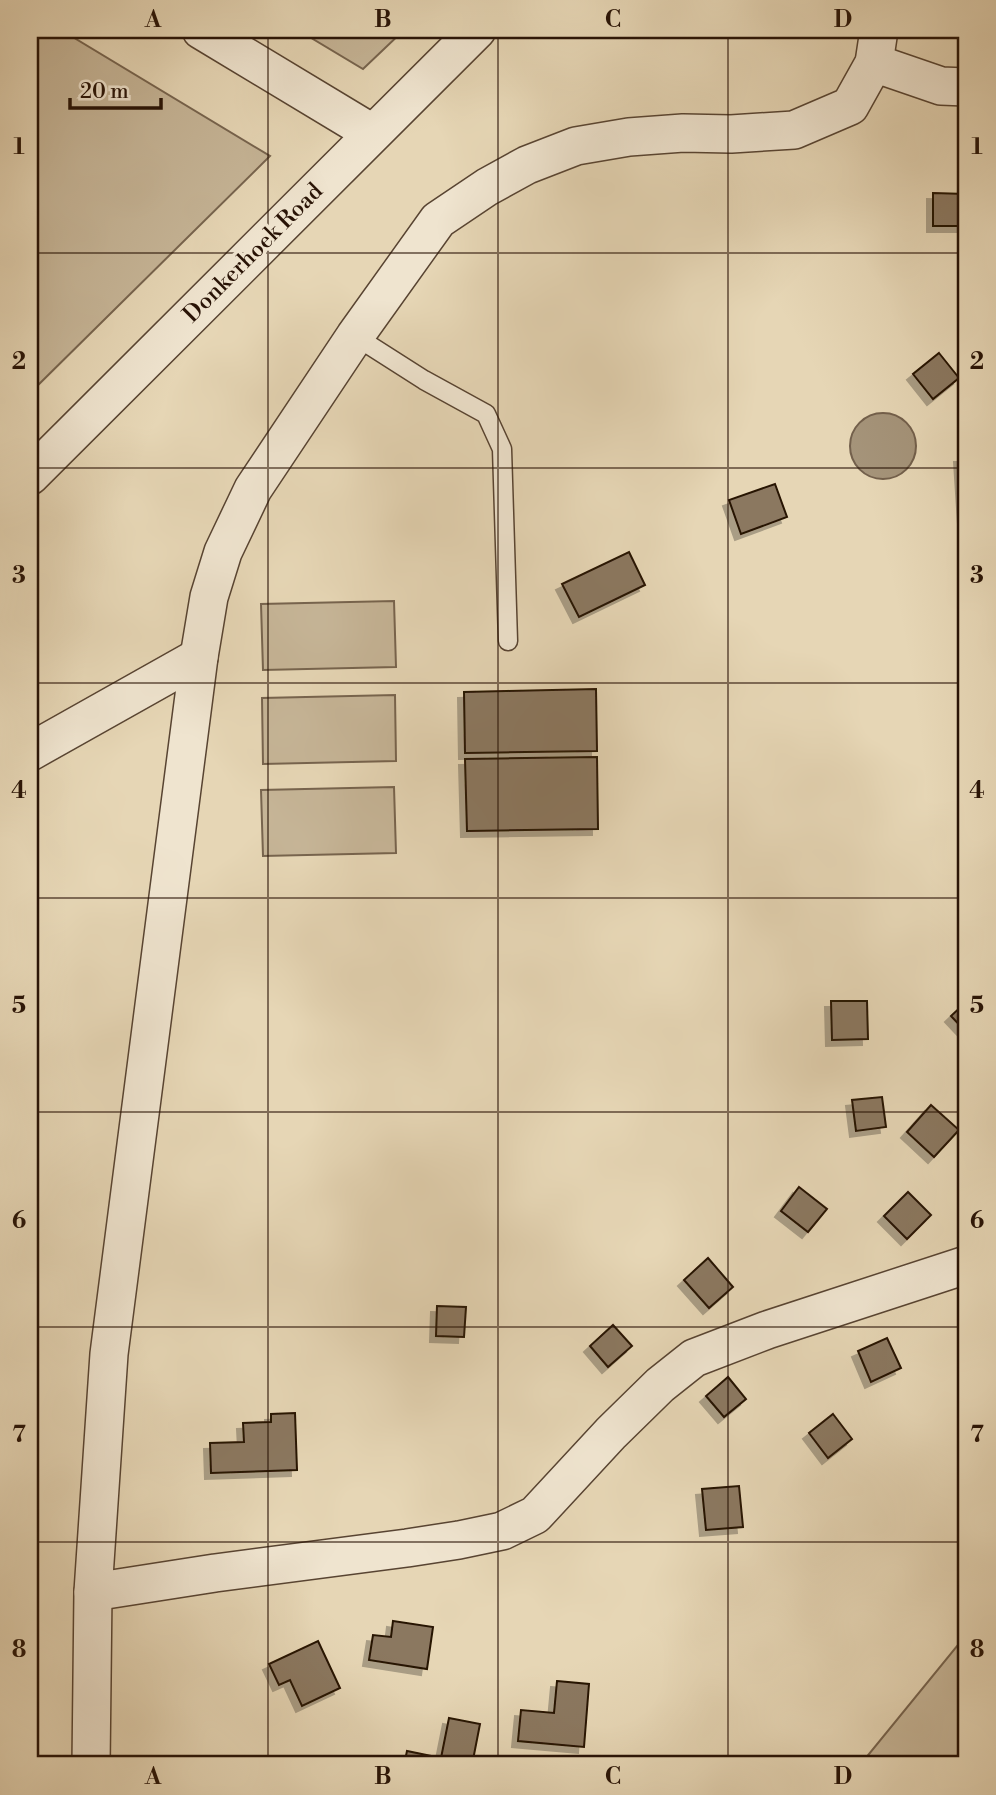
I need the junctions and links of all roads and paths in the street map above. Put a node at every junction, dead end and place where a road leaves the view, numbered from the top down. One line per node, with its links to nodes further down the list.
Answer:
1 (201, 30): 5 (street)
2 (477, 30): 5 (street, Donkerhoek Road)
3 (876, 46): 4 (street); 6 (street)
4 (966, 87)
5 (372, 133): 7 (street, Donkerhoek Road)
6 (355, 336): 8 (lane); 9 (street)
7 (30, 476)
8 (508, 640)
9 (199, 657): 10 (street); 12 (street)
10 (30, 752)
11 (966, 1265): 12 (street)
12 (93, 1592): 13 (street)
13 (91, 1765)

